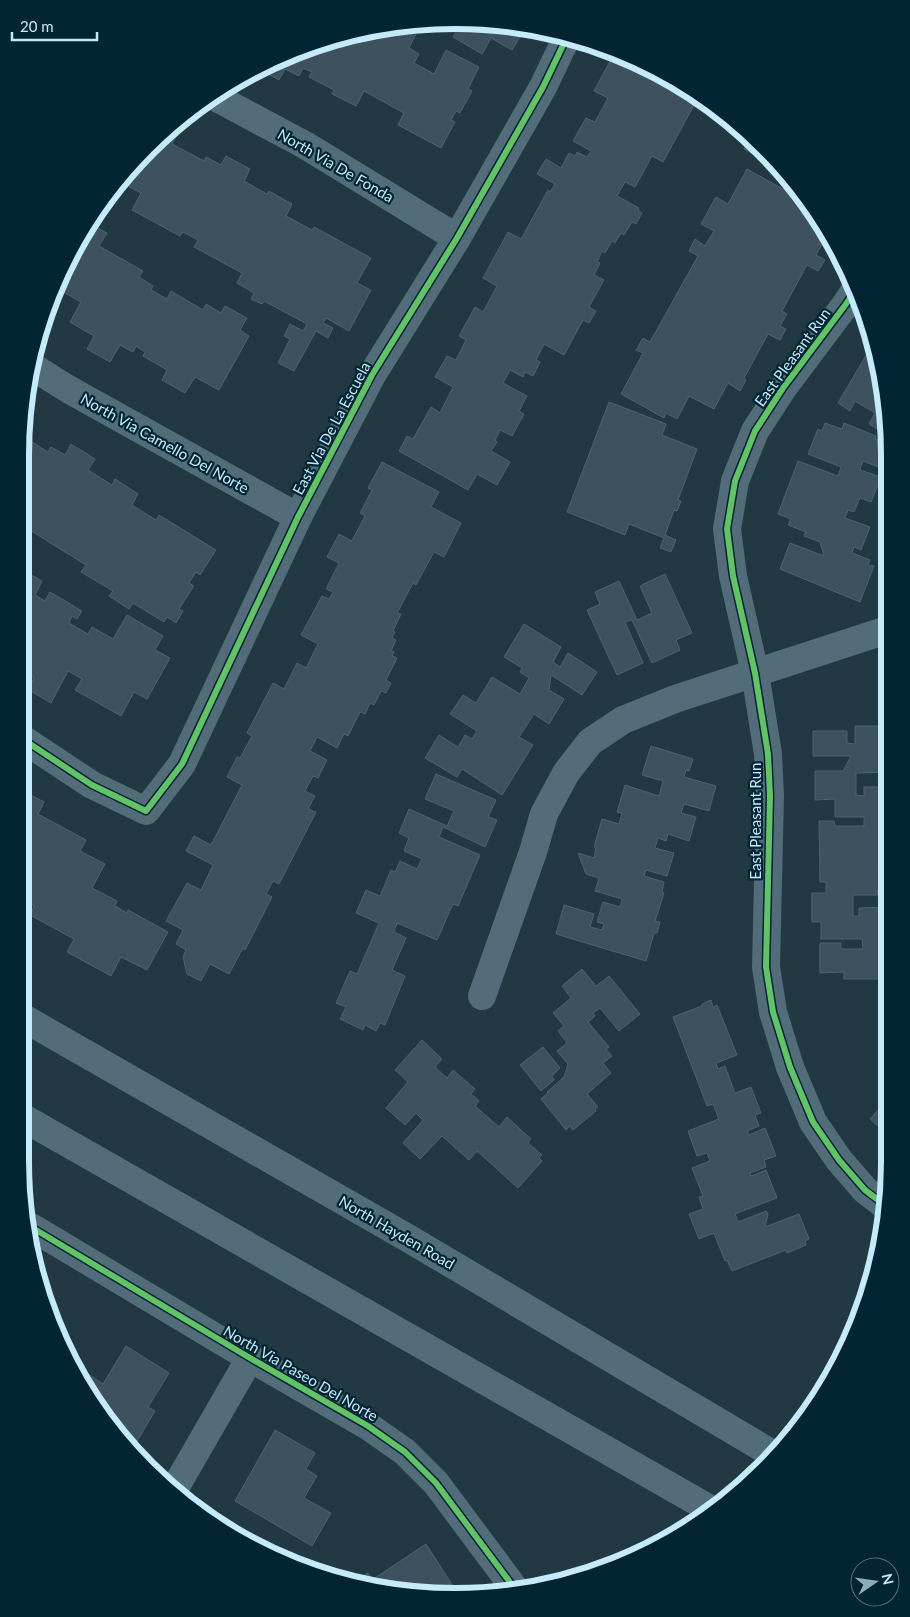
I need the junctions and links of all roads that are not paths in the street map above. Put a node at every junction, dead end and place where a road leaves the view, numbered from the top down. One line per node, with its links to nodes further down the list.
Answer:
1 (564, 43): 3 (street, East Via De La Escuela)
2 (220, 100): 3 (street, North Via De Fonda)
3 (457, 238): 6 (street, East Via De La Escuela)
4 (851, 297): 8 (street, East Pleasant Run)
5 (37, 370): 6 (street, North Via Camello Del Norte)
6 (298, 517): 9 (street, East Via De La Escuela)
7 (881, 632): 8 (street)
8 (754, 673): 10 (street); 13 (street, East Pleasant Run)
9 (29, 744)
10 (482, 996)
11 (29, 1021): 16 (street, North Hayden Road)
12 (29, 1121): 18 (street)
13 (879, 1201)
14 (34, 1229): 15 (street, North Via Paseo Del Norte)
15 (250, 1358): 17 (street); 19 (street, North Via Paseo Del Norte)
16 (767, 1451)
17 (177, 1484)
18 (705, 1506)
19 (512, 1585)

